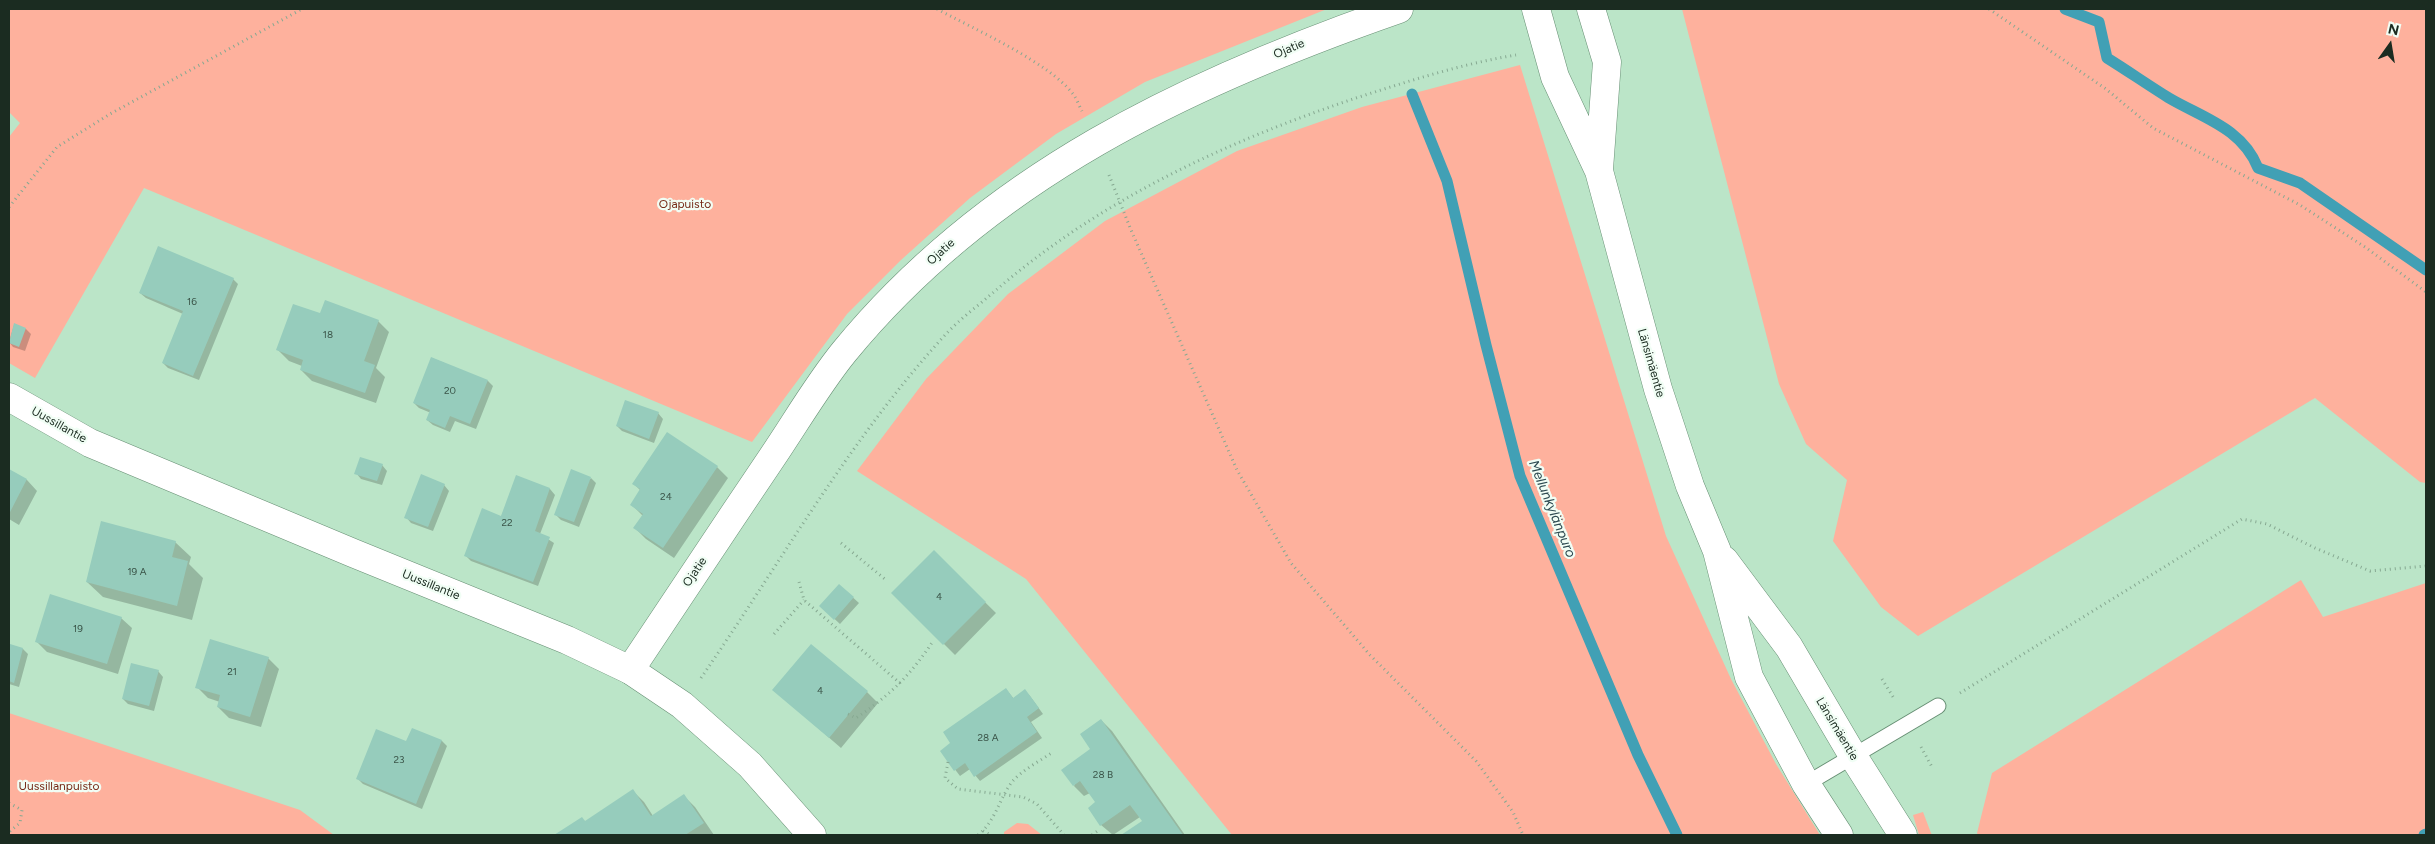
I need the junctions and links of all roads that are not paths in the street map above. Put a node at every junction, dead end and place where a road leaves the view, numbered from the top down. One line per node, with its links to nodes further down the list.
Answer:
1 (1399, 9): 7 (street, Ojatie)
2 (1536, 9): 4 (street, Länsimäentie)
3 (1591, 9): 4 (street, Länsimäentie)
4 (1598, 170): 6 (street, Länsimäentie)
5 (9, 397): 7 (street, Uussillantie)
6 (1717, 551): 9 (street, Länsimäentie); 10 (street, Länsimäentie)
7 (630, 670): 11 (street, Uussillantie)
8 (1938, 706): 9 (lane)
9 (1853, 756): 10 (lane); 13 (street, Länsimäentie)
10 (1806, 784): 12 (street, Länsimäentie)
11 (812, 835)
12 (1839, 835)
13 (1903, 835)

